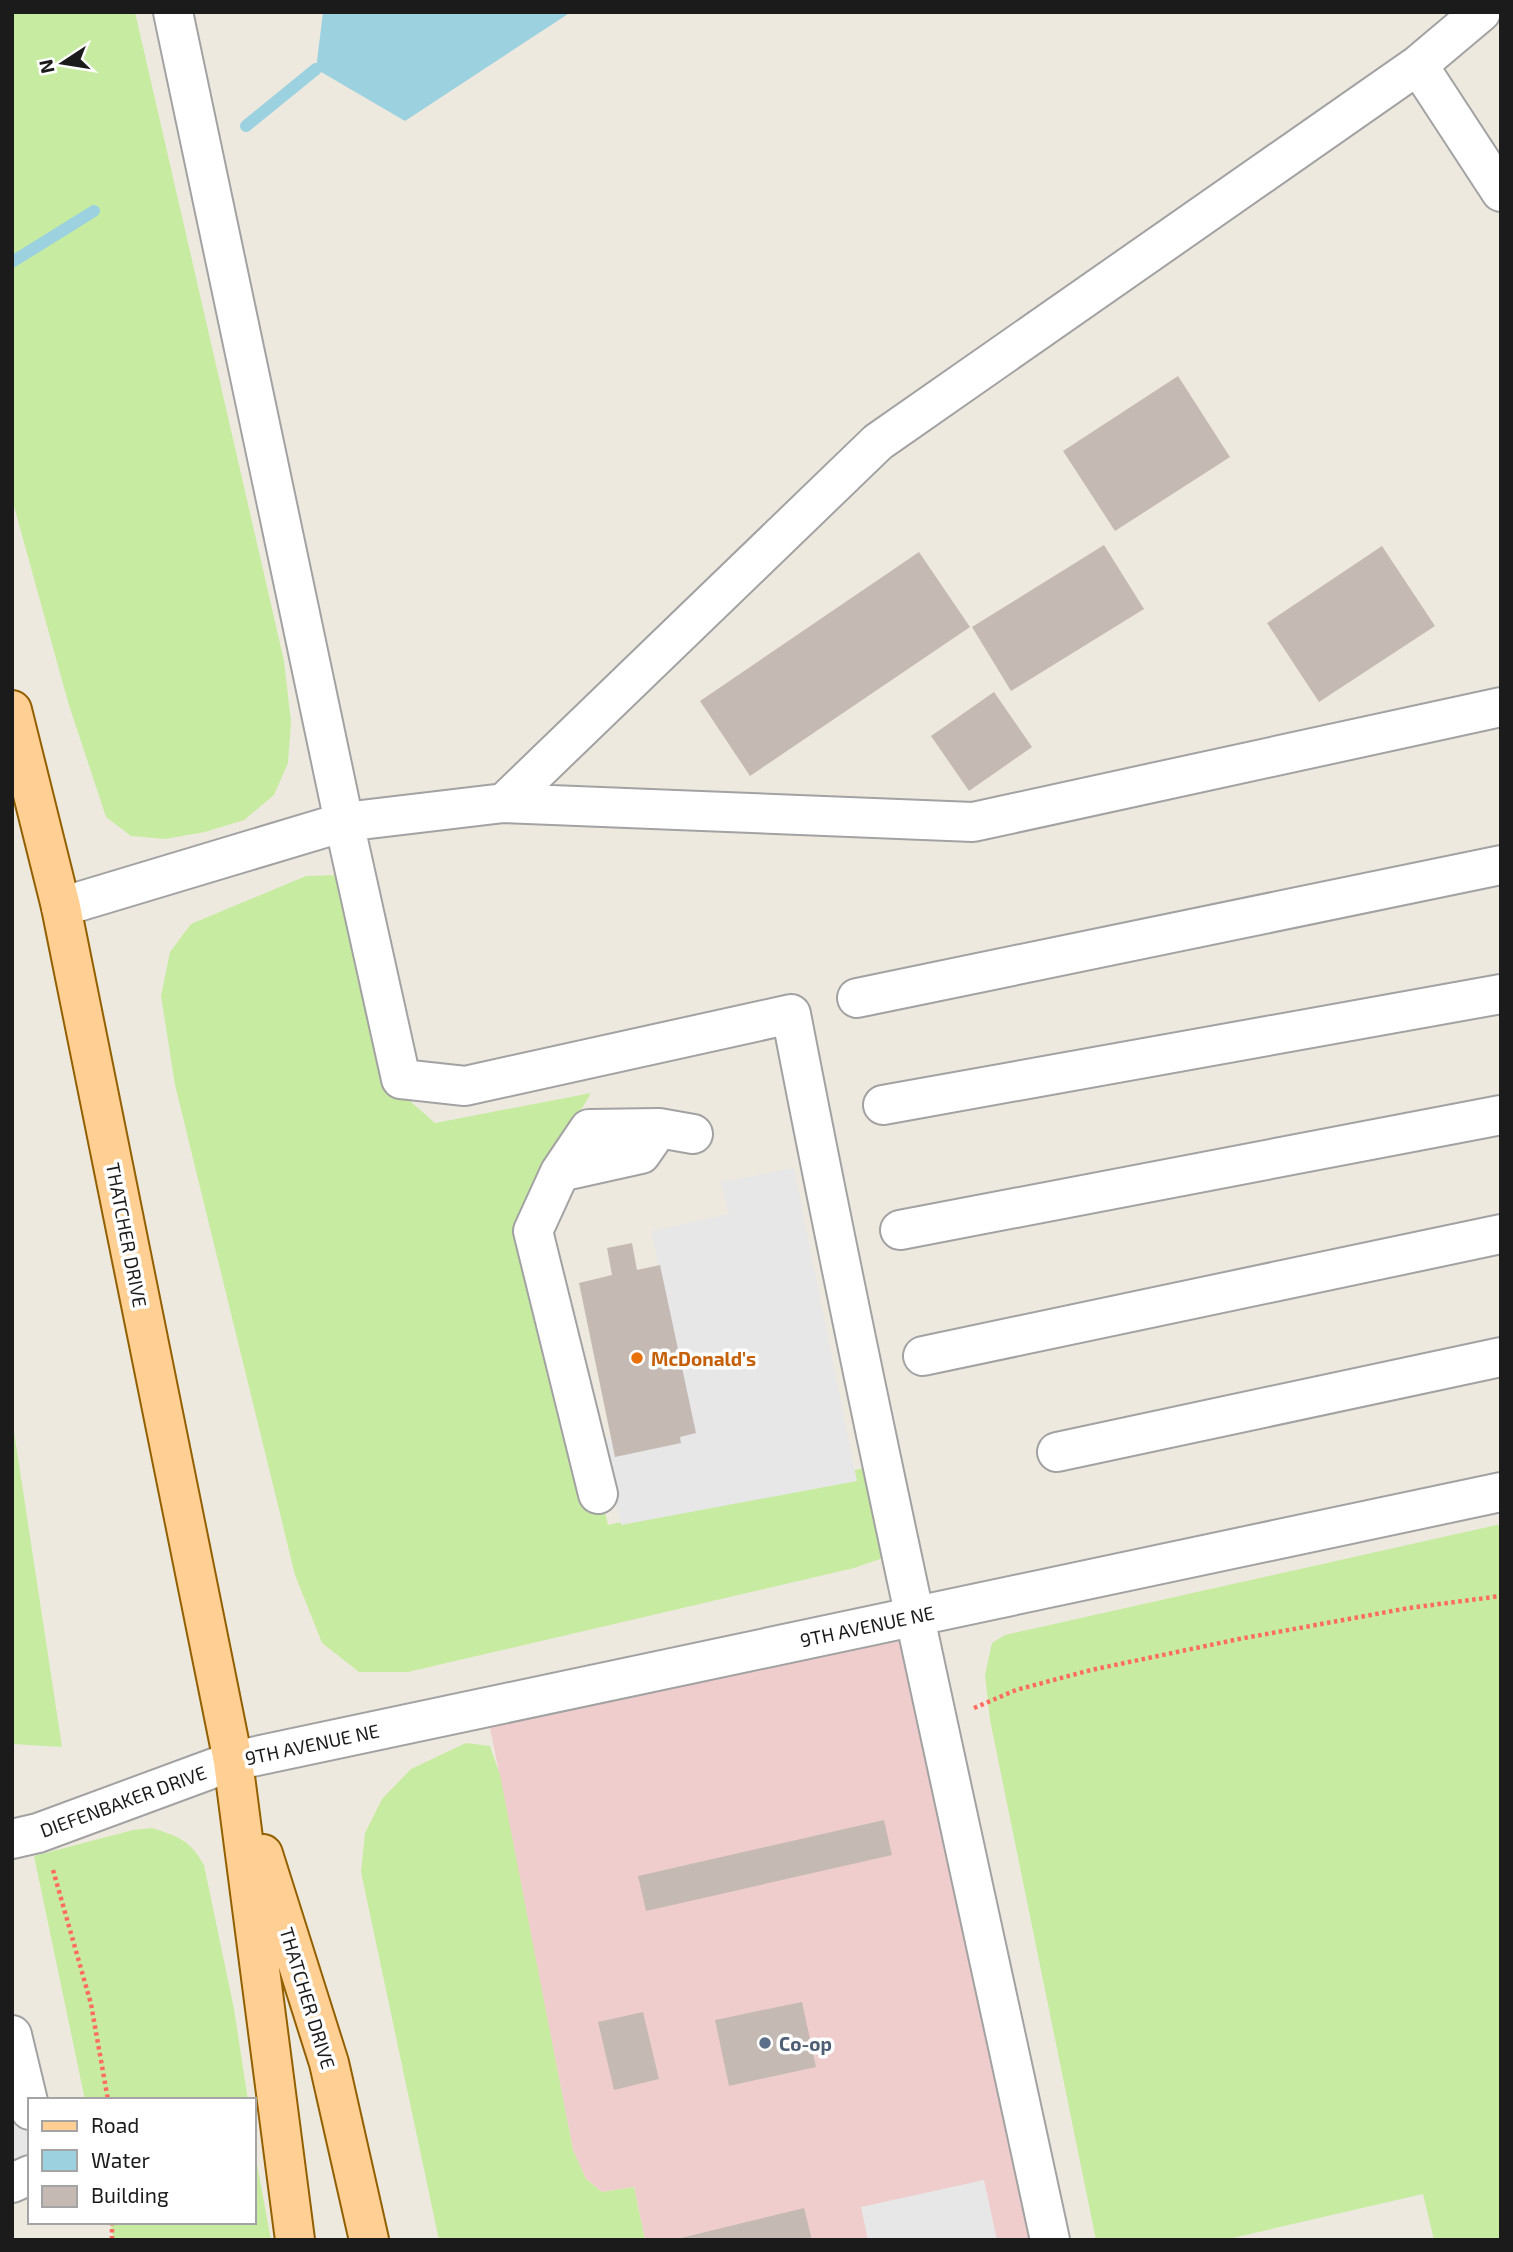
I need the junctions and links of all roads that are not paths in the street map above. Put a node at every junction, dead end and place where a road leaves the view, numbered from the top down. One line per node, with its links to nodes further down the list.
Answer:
1 (173, 12): 8 (street)
2 (1480, 12): 3 (street)
3 (1418, 65): 4 (street); 7 (street)
4 (1501, 192)
5 (1501, 707): 7 (street)
6 (12, 710): 10 (main road, THATCHER DRIVE)
7 (504, 803): 8 (street)
8 (344, 822): 10 (street); 23 (street)
9 (1501, 865): 12 (street)
10 (61, 906): 24 (main road, THATCHER DRIVE)
11 (1501, 994): 13 (street)
12 (858, 998)
13 (883, 1105)
14 (1501, 1115): 16 (street)
15 (676, 1131): 22 (street)
16 (900, 1230)
17 (1501, 1234): 18 (street)
18 (923, 1356)
19 (1501, 1357): 20 (street)
20 (1057, 1452)
21 (1501, 1492): 23 (street, 9TH AVENUE NE)
22 (597, 1494)
23 (915, 1616): 24 (street, 9TH AVENUE NE); 32 (street)
24 (233, 1761): 25 (street, DIEFENBAKER DRIVE); 30 (main road, THATCHER DRIVE); 31 (main road, THATCHER DRIVE)
25 (25, 1836)
26 (12, 2035): 27 (street)
27 (28, 2102)
28 (28, 2176): 29 (street)
29 (12, 2183)
30 (295, 2240)
31 (369, 2240)
32 (1050, 2240)

